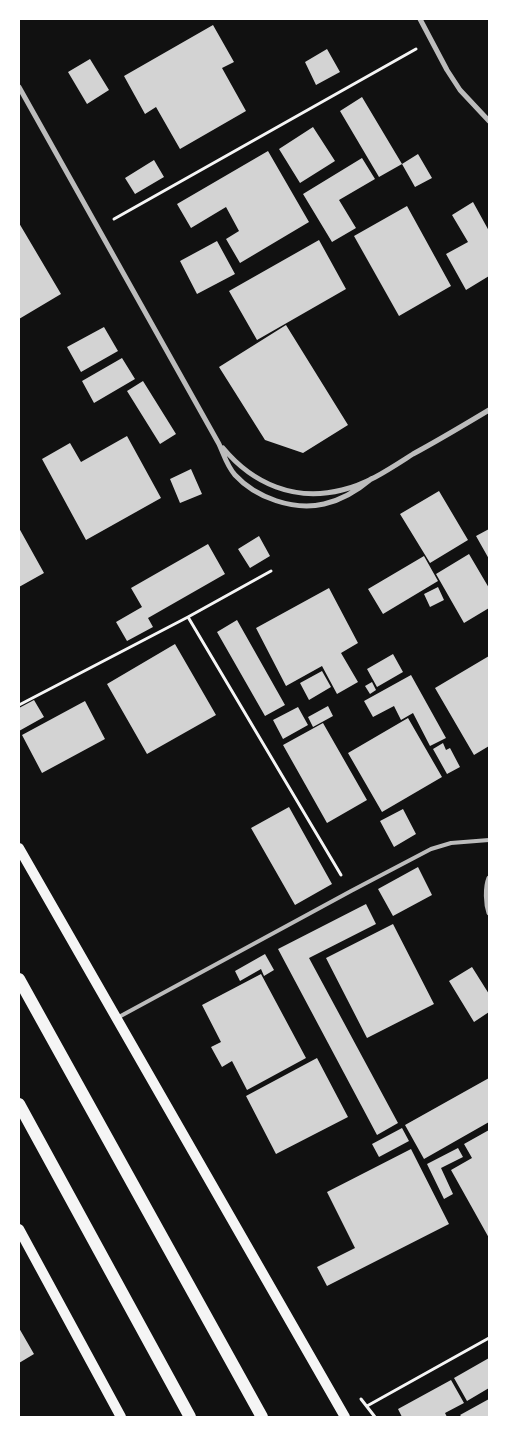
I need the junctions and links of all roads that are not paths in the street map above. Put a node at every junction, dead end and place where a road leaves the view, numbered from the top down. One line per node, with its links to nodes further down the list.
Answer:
1 (420, 19): 3 (street)
2 (19, 87): 5 (street)
3 (489, 121)
4 (489, 410): 6 (street)
5 (219, 444): 6 (street); 6 (street)
6 (372, 479)
7 (489, 840): 12 (lane)
8 (19, 848): 12 (main road)
9 (489, 878): 10 (street)
10 (489, 914)
11 (19, 979): 17 (main road)
12 (117, 1018): 18 (main road)
13 (19, 1104): 16 (main road)
14 (19, 1230): 15 (main road)
15 (122, 1417)
16 (190, 1417)
17 (262, 1417)
18 (344, 1417)

